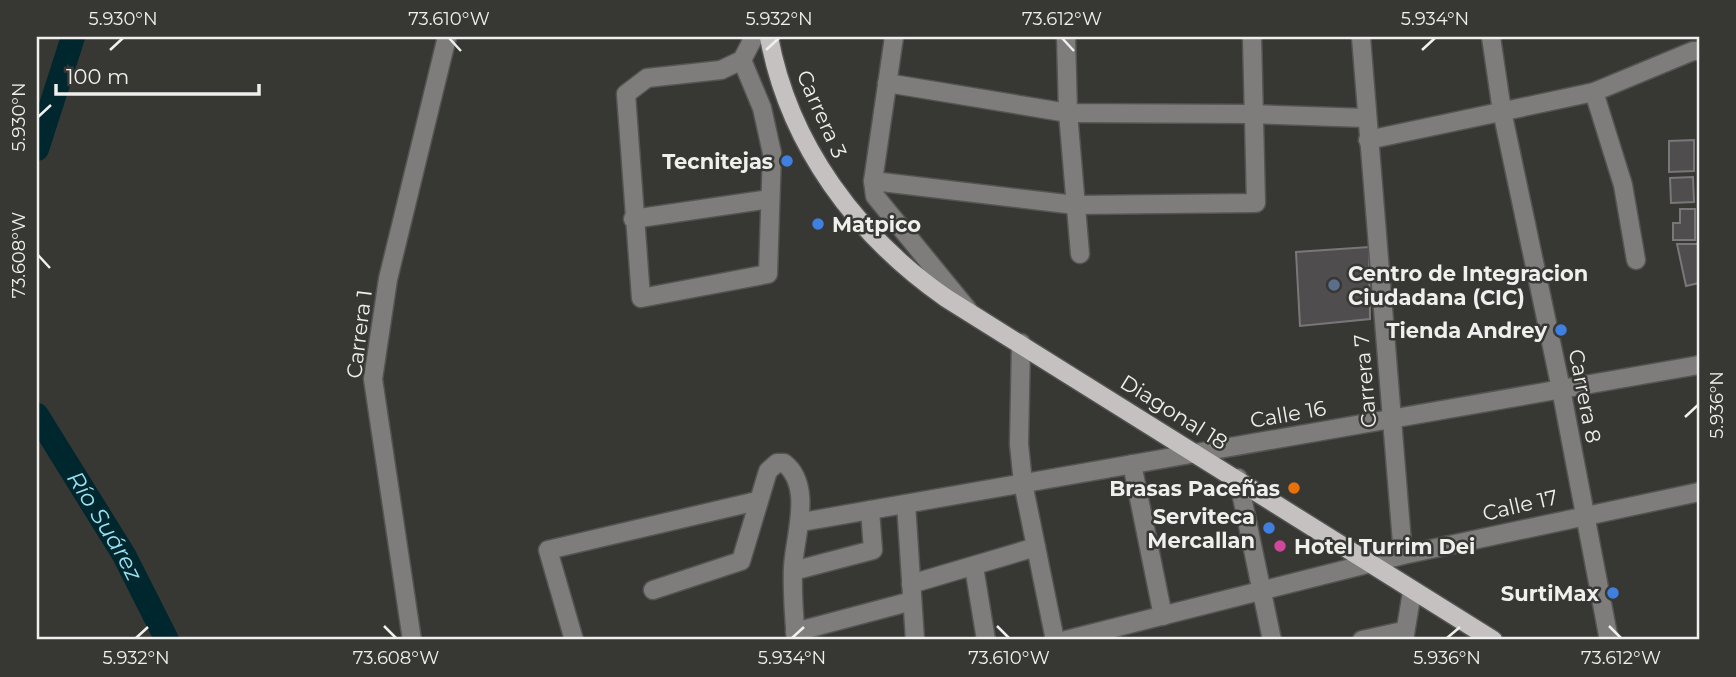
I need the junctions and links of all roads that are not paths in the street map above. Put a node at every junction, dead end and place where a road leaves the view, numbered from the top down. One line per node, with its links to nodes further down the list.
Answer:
1 (447, 37): 52 (street, Carrera 1)
2 (754, 37): 10 (street)
3 (769, 37): 20 (main road, Carrera 3)
4 (894, 37): 11 (street)
5 (1066, 37): 14 (street)
6 (1252, 37): 15 (street)
7 (1361, 37): 16 (street, Carrera 7)
8 (1491, 37): 13 (street, Carrera 8)
9 (1695, 46): 12 (street)
10 (742, 60): 19 (street); 22 (street)
11 (887, 83): 14 (street); 18 (street)
12 (1594, 92): 13 (street); 24 (street)
13 (1502, 111): 17 (street); 28 (street, Carrera 8)
14 (1068, 113): 15 (street); 21 (street)
15 (1252, 114): 16 (street); 21 (street)
16 (1366, 118): 17 (street, Carrera 7)
17 (1368, 140): 29 (street, Carrera 7)
18 (873, 181): 21 (street); 25 (street)
19 (770, 199): 22 (street); 22 (street)
20 (845, 205): 25 (main road, Diagonal 18)
21 (1075, 205): 23 (street)
22 (633, 219)
23 (1080, 254)
24 (1636, 260)
25 (971, 313): 26 (main road, Diagonal 18)
26 (1021, 343): 30 (main road, Diagonal 18); 33 (street)
27 (1699, 365): 28 (street, Calle 16)
28 (1561, 389): 29 (street, Calle 16); 38 (street, Carrera 8)
29 (1391, 419): 30 (street, Calle 16); 41 (street, Carrera 7)
30 (1196, 453): 31 (street, Calle 16); 32 (main road, Diagonal 18)
31 (1132, 464): 33 (street, Calle 16); 49 (street)
32 (1238, 478): 42 (main road, Diagonal 18); 48 (street)
33 (1023, 483): 36 (street, Calle 16); 40 (street)
34 (1699, 492): 38 (street, Calle 17)
35 (757, 501): 39 (street); 45 (street); 53 (street)
36 (906, 503): 37 (street, Calle 16); 47 (street)
37 (870, 510): 39 (street, Calle 16); 44 (street)
38 (1585, 513): 41 (street, Calle 17); 61 (street, Carrera 8)
39 (802, 522): 44 (street)
40 (1036, 547): 43 (street); 56 (street)
41 (1403, 555): 42 (street, Calle 17)
42 (1367, 563): 46 (main road, Diagonal 18); 48 (street, Calle 17)
43 (974, 566): 47 (street); 55 (street)
44 (793, 570): 50 (street)
45 (653, 590)
46 (1412, 592): 51 (street); 60 (main road, Diagonal 18)
47 (911, 593): 50 (street); 54 (street)
48 (1262, 593): 49 (street, Calle 17); 58 (street)
49 (1163, 616): 57 (street, Calle 17)
50 (795, 636)
51 (1404, 636): 59 (street)
52 (412, 640)
53 (574, 640)
54 (915, 640)
55 (986, 640)
56 (1055, 640)
57 (1066, 640)
58 (1272, 640)
59 (1362, 640)
60 (1493, 640)
61 (1609, 640)

